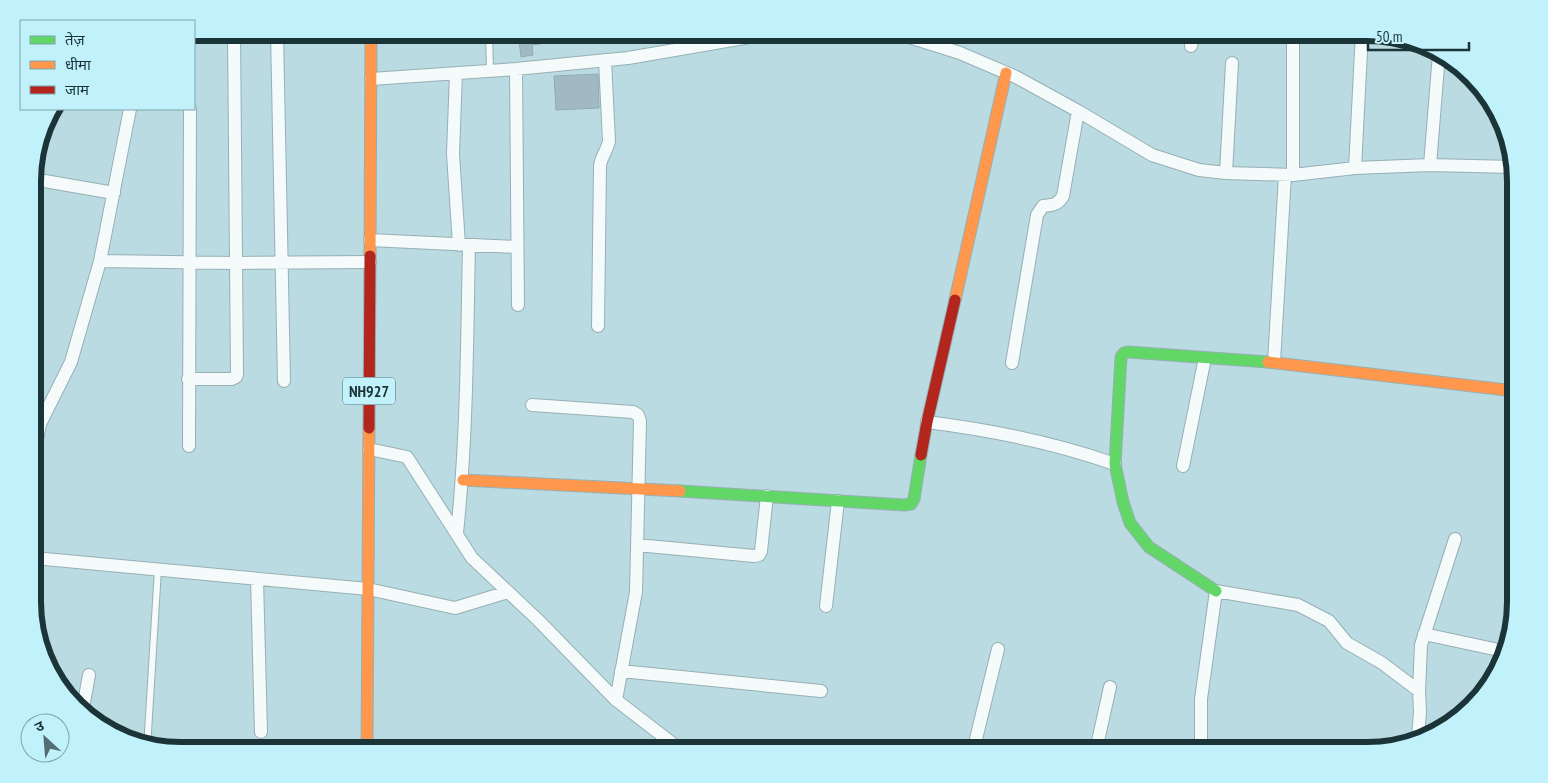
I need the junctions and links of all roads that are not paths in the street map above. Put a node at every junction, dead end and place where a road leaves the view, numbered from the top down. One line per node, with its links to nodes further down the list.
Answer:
1 (922, 41): 17 (street)
2 (1192, 41): 10 (street)
3 (1293, 41): 26 (street)
4 (1362, 41): 24 (street)
5 (234, 42): 35 (street)
6 (277, 42): 36 (street)
7 (371, 42): 18 (main road, NH927)
8 (489, 42): 15 (lane)
9 (699, 42): 11 (street)
10 (1191, 46)
11 (605, 60): 14 (street); 38 (street)
12 (1438, 62): 22 (street)
13 (1232, 63): 25 (street)
14 (516, 69): 15 (street); 31 (street)
15 (490, 71): 16 (street)
16 (456, 73): 18 (street); 30 (street)
17 (1006, 73): 21 (street); 47 (main road)
18 (371, 79): 29 (main road, NH927)
19 (130, 110): 28 (street)
20 (190, 110): 33 (street)
21 (1078, 111): 25 (street); 41 (street)
22 (1430, 165): 23 (street); 24 (street)
23 (1506, 167)
24 (1355, 168): 26 (street)
25 (1226, 173): 26 (street)
26 (1289, 175): 40 (street)
27 (42, 181): 28 (street)
28 (114, 193): 32 (street)
29 (370, 240): 30 (street); 34 (main road, NH927)
30 (464, 245): 31 (street); 52 (street)
31 (517, 247): 37 (street)
32 (100, 260): 33 (street); 46 (street)
33 (189, 262): 35 (street); 42 (street)
34 (370, 262): 36 (street); 49 (main road, NH927)
35 (236, 263): 36 (street); 42 (street)
36 (282, 263): 43 (street)
37 (518, 306)
38 (598, 326)
39 (1205, 358): 40 (main road); 50 (main road); 51 (street)
40 (1274, 362): 44 (main road)
41 (1012, 363)
42 (188, 379): 48 (street)
43 (284, 381)
44 (1507, 390)
45 (532, 405): 53 (street)
46 (41, 421)
47 (927, 422): 50 (street); 55 (main road)
48 (189, 446)
49 (369, 449): 56 (street); 62 (main road, NH927)
50 (1115, 464): 63 (main road)
51 (1183, 466)
52 (463, 480): 53 (main road); 56 (street)
53 (637, 488): 54 (main road); 58 (street)
54 (767, 496): 55 (main road); 58 (street)
55 (838, 501): 65 (street)
56 (457, 533): 64 (street)
57 (1455, 539): 66 (street)
58 (637, 545): 69 (street)
59 (41, 559): 60 (street)
60 (158, 569): 61 (street); 78 (lane)
61 (257, 579): 62 (street); 77 (street)
62 (368, 589): 64 (street); 82 (main road, NH927)
63 (1216, 591): 73 (street); 81 (street)
64 (508, 592): 74 (street)
65 (826, 606)
66 (1424, 634): 68 (street); 73 (street)
67 (998, 649): 79 (street)
68 (1494, 649)
69 (621, 671): 72 (street); 74 (street)
70 (89, 674): 75 (street)
71 (1110, 687): 80 (street)
72 (821, 691)
73 (1419, 691): 76 (street)
74 (616, 700): 83 (street)
75 (84, 702)
76 (1418, 731)
77 (261, 732)
78 (150, 738)
79 (975, 741)
80 (1098, 741)
81 (1201, 741)
82 (367, 742)
83 (670, 742)

